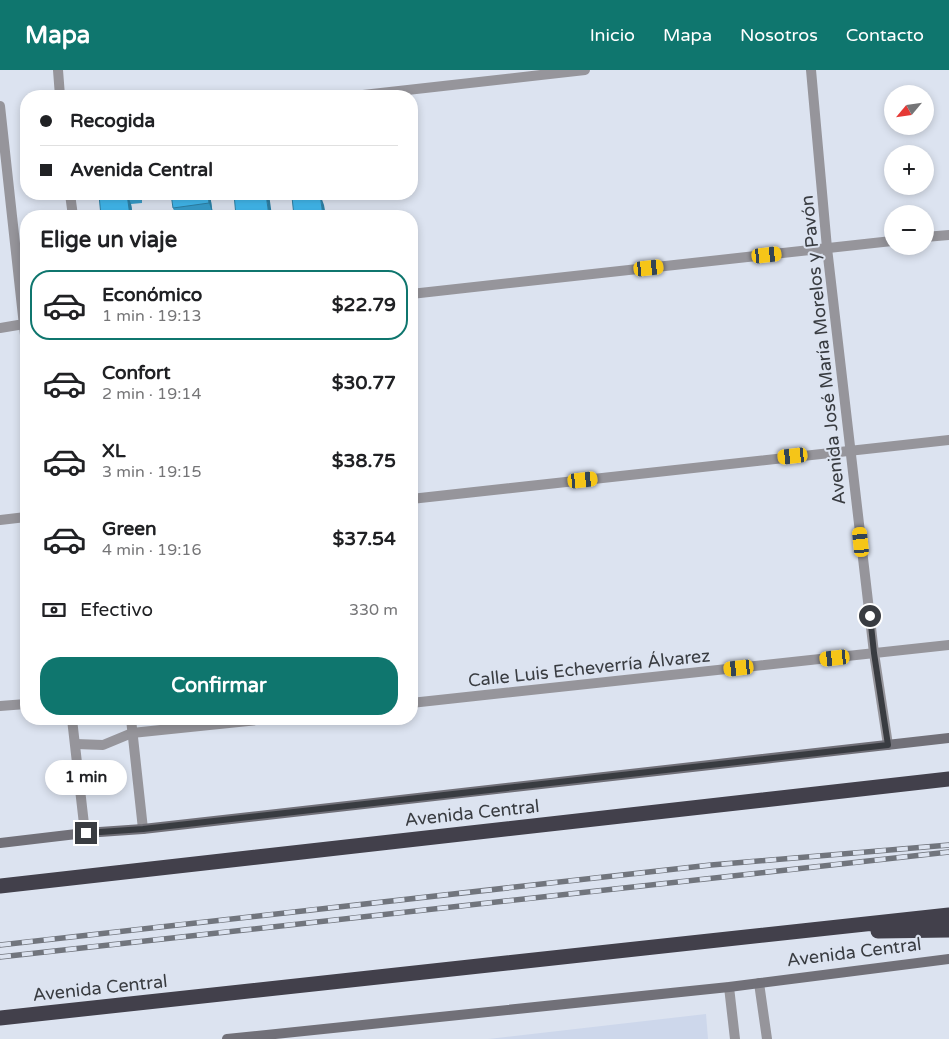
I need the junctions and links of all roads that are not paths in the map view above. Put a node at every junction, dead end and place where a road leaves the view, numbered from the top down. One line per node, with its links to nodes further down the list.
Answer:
1 (58, 70): 4 (street)
2 (585, 70): 5 (street)
3 (811, 70): 11 (street, Avenida José María Morelos y Pavón)
4 (60, 90)
5 (407, 90)
6 (0, 106): 7 (street)
7 (1, 136): 12 (street)
8 (949, 235): 9 (street)
9 (934, 237)
10 (884, 242): 11 (street)
11 (827, 248): 13 (street); 17 (street, Avenida José María Morelos y Pavón)
12 (20, 291)
13 (418, 293)
14 (20, 325): 15 (street)
15 (0, 328)
16 (949, 440): 17 (street)
17 (850, 450): 18 (street); 22 (street, Avenida José María Morelos y Pavón)
18 (418, 498)
19 (20, 518): 20 (street)
20 (0, 520)
21 (949, 645): 22 (street, Calle Luis Echeverría Álvarez)
22 (874, 653): 23 (street, Calle Luis Echeverría Álvarez); 32 (street, Avenida José María Morelos y Pavón)
23 (418, 702)
24 (20, 704): 25 (street)
25 (0, 706)
26 (73, 725): 31 (street)
27 (131, 725): 29 (street)
28 (209, 725): 29 (street)
29 (132, 733): 31 (street); 36 (street)
30 (949, 738): 32 (main road, Avenida Central)
31 (76, 744): 37 (street)
32 (888, 745): 36 (main road, Avenida Central)
33 (949, 771): 35 (highway)
34 (949, 779): 35 (highway, Avenida Central)
35 (905, 783): 40 (highway, Avenida Central)
36 (143, 829): 37 (main road, Avenida Central)
37 (86, 833): 38 (main road, Avenida Central)
38 (0, 843)
39 (0, 878): 40 (highway)
40 (28, 883): 41 (highway, Avenida Central)
41 (0, 886)
42 (949, 915): 44 (highway, Avenida Central)
43 (949, 930): 44 (highway)
44 (776, 934): 48 (highway, Avenida Central)
45 (949, 959): 46 (main road, Avenida Central)
46 (759, 983): 47 (main road, Avenida Central); 51 (street)
47 (728, 987): 49 (main road, Avenida Central); 50 (street)
48 (0, 1018)
49 (227, 1039)
50 (734, 1039)
51 (767, 1039)

